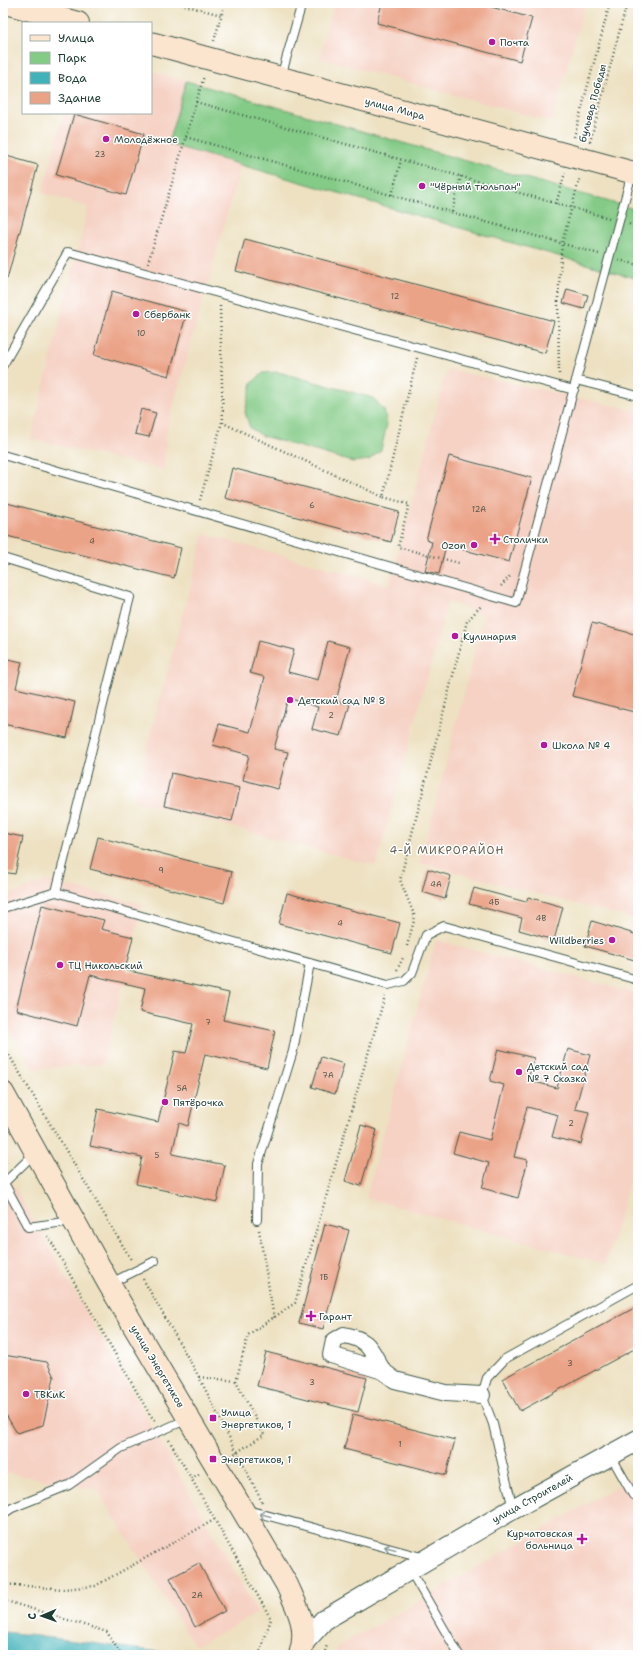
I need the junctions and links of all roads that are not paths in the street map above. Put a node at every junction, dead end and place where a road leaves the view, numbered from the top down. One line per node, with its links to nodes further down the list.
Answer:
1 (5, 3): 3 (main road)
2 (302, 3): 5 (lane)
3 (74, 22)
4 (152, 43): 5 (main road, улица Мира)
5 (281, 77): 6 (main road, улица Мира)
6 (635, 173): 8 (lane)
7 (3, 365): 9 (lane)
8 (576, 380): 9 (lane); 10 (lane)
9 (574, 390): 11 (lane)
10 (638, 396)
11 (3, 455)
12 (3, 558): 13 (lane)
13 (56, 892): 14 (lane); 15 (lane)
14 (3, 908)
15 (310, 963): 16 (lane); 20 (lane)
16 (638, 980)
17 (3, 1092): 18 (main road, улица Энергетиков)
18 (37, 1151): 19 (main road, улица Энергетиков); 19 (lane)
19 (75, 1220): 22 (main road, улица Энергетиков)
20 (257, 1220)
21 (155, 1261): 22 (lane)
22 (109, 1284): 26 (main road, улица Энергетиков)
23 (638, 1285): 25 (lane)
24 (383, 1371): 25 (street)
25 (482, 1395): 31 (lane)
26 (189, 1418): 30 (main road, улица Энергетиков); 32 (lane)
27 (638, 1440): 28 (street, улица Строителей)
28 (611, 1455): 29 (lane); 31 (street, улица Строителей)
29 (633, 1494)
30 (241, 1508): 33 (lane, one-way to 30); 35 (main road, улица Энергетиков)
31 (513, 1509): 33 (street, улица Строителей)
32 (3, 1514)
33 (428, 1559): 34 (street, улица Строителей)
34 (410, 1569): 35 (street, улица Строителей); 36 (lane)
35 (302, 1648)
36 (460, 1655)

